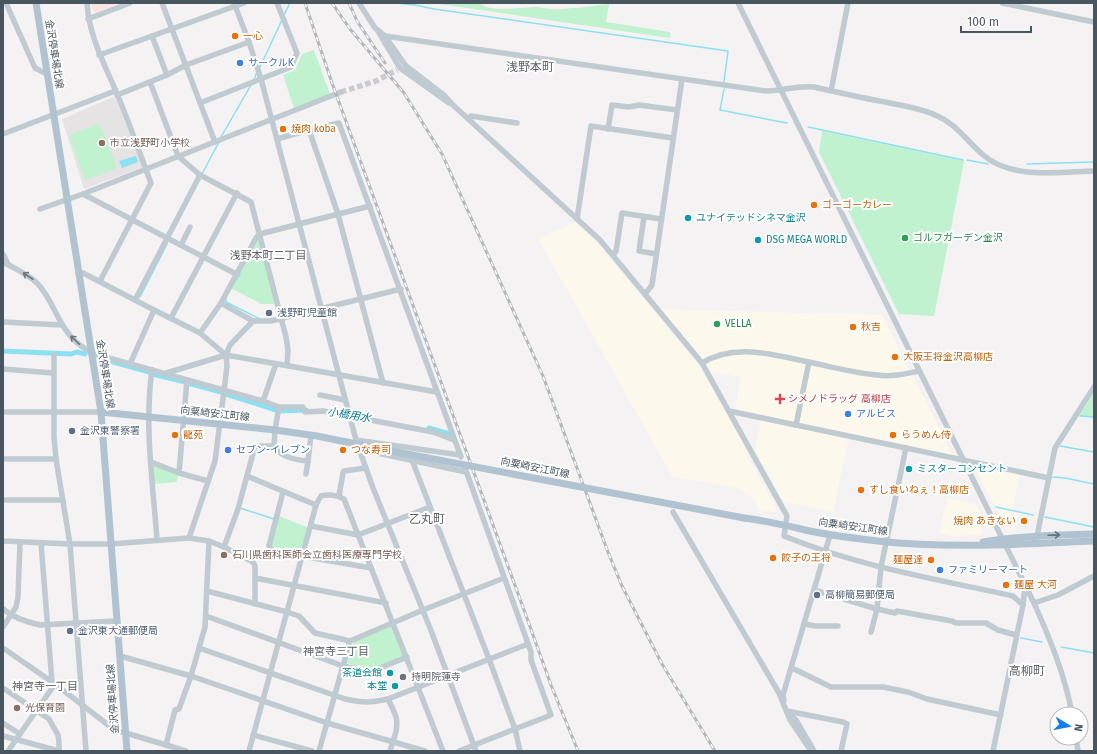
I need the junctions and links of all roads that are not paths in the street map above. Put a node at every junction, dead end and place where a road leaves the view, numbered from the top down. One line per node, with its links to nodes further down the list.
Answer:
1 (6, 3): 22 (street)
2 (36, 3): 22 (main road, 金沢停車場北線)
3 (87, 3): 13 (street)
4 (130, 3): 13 (street)
5 (162, 3): 16 (street)
6 (244, 3): 12 (street)
7 (277, 3): 24 (street)
8 (359, 3): 15 (street)
9 (738, 3): 27 (street)
10 (848, 3): 28 (street)
11 (1002, 3): 14 (street)
12 (234, 5): 16 (street); 19 (street)
13 (88, 19): 20 (street)
14 (1094, 22)
15 (376, 28): 18 (street); 32 (street)
16 (172, 29): 17 (street); 21 (street)
17 (152, 36): 20 (street); 23 (street)
18 (385, 36): 25 (street); 32 (street)
19 (249, 42): 21 (street); 24 (street)
20 (99, 55): 30 (street)
21 (186, 65): 23 (street); 31 (street)
22 (47, 74): 34 (main road, 金沢停車場北線)
23 (167, 75): 26 (street)
24 (261, 79): 31 (street); 36 (street)
25 (682, 79): 27 (street); 33 (street)
26 (150, 82): 30 (street); 44 (street)
27 (780, 91): 28 (street); 94 (street)
28 (831, 91): 46 (street)
29 (341, 92): 36 (street)
30 (116, 93): 34 (street); 45 (street)
31 (200, 103): 43 (street)
32 (453, 105): 35 (street)
33 (677, 110): 38 (street); 41 (street)
34 (54, 114): 40 (street); 50 (main road, 金沢停車場北線)
35 (468, 118): 37 (street); 56 (street)
36 (272, 120): 42 (street); 43 (street)
37 (517, 123)
38 (608, 129): 41 (street); 56 (street)
39 (309, 130): 42 (street); 51 (street); 53 (street)
40 (3, 134)
41 (673, 138): 57 (street)
42 (277, 139): 58 (street)
43 (215, 142): 44 (street)
44 (178, 156): 45 (street); 47 (street)
45 (145, 168): 49 (street); 55 (street)
46 (1094, 171)
47 (200, 175): 48 (street); 61 (street)
48 (237, 193): 60 (street); 66 (street)
49 (83, 194): 50 (street); 55 (street)
50 (66, 199): 52 (street); 68 (main road, 金沢停車場北線)
51 (370, 206): 53 (street); 71 (street)
52 (40, 209)
53 (338, 214): 58 (street); 73 (street)
54 (644, 217): 57 (street); 64 (street); 65 (street)
55 (132, 219): 61 (street); 70 (street)
56 (577, 219): 65 (street)
57 (661, 219): 64 (street)
58 (299, 223): 60 (street); 77 (street)
59 (190, 228): 62 (street)
60 (260, 234): 69 (street); 79 (street)
61 (166, 237): 62 (street); 74 (street)
62 (181, 245): 66 (street)
63 (3, 254): 67 (street)
64 (656, 254): 72 (street)
65 (612, 255): 72 (street)
66 (203, 256): 69 (street); 78 (street)
67 (6, 263): 82 (street, one-way to 67)
68 (78, 273): 70 (street); 84 (main road, 金沢停車場北線)
69 (236, 274): 75 (street)
70 (100, 282): 74 (street)
71 (400, 289): 73 (street); 102 (street)
72 (645, 294): 88 (street)
73 (361, 299): 77 (street); 99 (street)
74 (135, 300): 76 (street)
75 (221, 303): 80 (street); 83 (street)
76 (154, 310): 78 (street); 89 (street)
77 (321, 310): 79 (street); 97 (street)
78 (171, 318): 83 (street)
79 (281, 319): 80 (street); 91 (street)
80 (253, 320): 85 (street)
81 (3, 322): 82 (street)
82 (62, 325): 84 (street, one-way to 82)
83 (200, 333): 85 (street)
84 (91, 353): 89 (street); 110 (main road, 金沢停車場北線)
85 (226, 354): 90 (street); 96 (street); 101 (street)
86 (54, 355): 95 (street)
87 (810, 362): 88 (street); 94 (street); 115 (street)
88 (702, 363): 107 (street)
89 (130, 364): 93 (street)
90 (276, 364): 91 (street); 105 (street)
91 (287, 366): 97 (street)
92 (3, 369): 95 (street)
93 (152, 370): 96 (street); 112 (street)
94 (919, 371): 125 (street)
95 (53, 373): 109 (street)
96 (163, 374): 98 (street)
97 (338, 374): 99 (street); 104 (street)
98 (187, 380): 101 (street); 113 (street)
99 (383, 382): 102 (street)
100 (1094, 387): 132 (street)
101 (224, 391): 105 (street); 114 (street)
102 (437, 392): 118 (street)
103 (320, 395): 104 (street)
104 (345, 400): 111 (street)
105 (263, 401): 106 (street)
106 (279, 407): 111 (street); 116 (street)
107 (729, 411): 115 (street); 142 (street)
108 (3, 412): 109 (street)
109 (54, 412): 110 (street); 123 (street)
110 (101, 412): 112 (main road, 向粟崎安江町線); 158 (main road, 金沢停車場北線)
111 (349, 416): 118 (street); 119 (street)
112 (148, 417): 113 (main road, 向粟崎安江町線); 127 (street)
113 (183, 420): 114 (main road, 向粟崎安江町線); 129 (street)
114 (220, 424): 116 (main road, 向粟崎安江町線); 133 (street)
115 (796, 425): 121 (street)
116 (275, 430): 117 (main road, 向粟崎安江町線); 120 (street)
117 (311, 435): 119 (main road, 向粟崎安江町線); 126 (street)
118 (454, 440): 119 (street)
119 (358, 444): 124 (street); 128 (street); 142 (main road, 向粟崎安江町線, bridge)
120 (274, 446): 126 (street); 131 (street)
121 (906, 448): 125 (street); 154 (street)
122 (3, 459): 123 (street)
123 (56, 459): 137 (street)
124 (412, 460): 139 (street); 166 (street)
125 (963, 460): 132 (street); 155 (street)
126 (308, 461): 130 (street)
127 (152, 462): 129 (street); 149 (street)
128 (366, 468): 135 (street); 141 (street)
129 (179, 473): 133 (street)
130 (306, 474)
131 (247, 476): 134 (street); 159 (street)
132 (1049, 478): 147 (street)
133 (208, 481): 148 (street)
134 (283, 492): 138 (street); 161 (street)
135 (339, 496): 138 (street); 145 (street)
136 (3, 500): 137 (street)
137 (63, 500): 157 (street)
138 (316, 505): 143 (street)
139 (430, 507): 141 (street); 171 (street)
140 (673, 512): 213 (street)
141 (388, 524): 145 (street); 178 (street)
142 (786, 525): 146 (main road, 向粟崎安江町線); 160 (street)
143 (311, 526): 145 (street); 161 (street)
144 (1094, 534): 147 (main road, 向粟崎安江町線, one-way to 144)
145 (358, 535): 163 (street)
146 (830, 535): 154 (main road, 向粟崎安江町線); 160 (street)
147 (1037, 536): 155 (main road, 向粟崎安江町線)
148 (189, 538): 149 (street); 152 (street)
149 (157, 540): 158 (street)
150 (1094, 540): 155 (main road, 向粟崎安江町線)
151 (3, 541): 153 (street)
152 (209, 541): 159 (street); 170 (street)
153 (20, 542): 156 (street); 180 (street)
154 (886, 542): 155 (main road, 向粟崎安江町線); 162 (street)
155 (1003, 542): 168 (street)
156 (41, 543): 157 (street); 186 (street)
157 (70, 544): 158 (street); 184 (street)
158 (110, 544): 182 (main road, 金沢停車場北線)
159 (224, 547): 165 (street)
160 (826, 551): 162 (street); 169 (street)
161 (303, 555): 163 (street); 167 (street)
162 (880, 567): 175 (street); 177 (street)
163 (371, 568): 172 (street)
164 (1094, 576): 174 (street)
165 (256, 578): 167 (street); 173 (street)
166 (504, 578): 171 (street); 193 (street)
167 (295, 585): 172 (street); 179 (street)
168 (1025, 586): 174 (street); 175 (street)
169 (814, 590): 177 (street); 185 (street)
170 (207, 591): 173 (street); 181 (street)
171 (464, 594): 178 (street); 198 (street)
172 (386, 603): 183 (street)
173 (255, 604): 179 (street)
174 (1034, 604): 211 (street)
175 (1023, 605): 190 (street)
176 (3, 609): 180 (street)
177 (877, 609): 189 (street); 190 (street)
178 (423, 610): 183 (street); 203 (street)
179 (287, 612): 191 (street); 192 (street)
180 (10, 615): 186 (street); 188 (street)
181 (206, 616): 192 (street); 195 (street)
182 (117, 622): 184 (street); 196 (main road, 金沢停車場北線)
183 (394, 623): 191 (street); 197 (street)
184 (77, 624): 186 (street); 210 (street)
185 (804, 624): 187 (street); 200 (street)
186 (48, 625): 204 (street)
187 (838, 626)
188 (3, 627)
189 (871, 632)
190 (1016, 635): 214 (street)
191 (350, 641): 199 (street)
192 (279, 642): 199 (street); 201 (street)
193 (528, 644): 198 (street); 217 (street)
194 (3, 648): 204 (street)
195 (199, 648): 201 (street); 202 (street)
196 (120, 656): 202 (street); 218 (main road, 金沢停車場北線)
197 (407, 657): 199 (street); 205 (street)
198 (489, 659): 203 (street); 217 (street)
199 (343, 666): 207 (street)
200 (792, 668): 213 (street); 214 (street)
201 (271, 672): 207 (street); 209 (street)
202 (191, 676): 209 (street); 224 (street)
203 (448, 676): 205 (street); 225 (street)
204 (53, 683): 210 (street); 212 (street)
205 (418, 687): 208 (street); 236 (street)
206 (3, 688): 212 (street)
207 (335, 694): 208 (street); 216 (street)
208 (388, 699): 223 (street)
209 (262, 701): 216 (street); 220 (street)
210 (83, 705): 218 (street); 228 (street)
211 (1070, 706)
212 (36, 711): 219 (street); 227 (street)
213 (787, 711): 239 (street); 240 (street); 241 (street)
214 (1001, 715): 242 (street)
215 (3, 723): 219 (street)
216 (327, 723): 223 (street); 233 (street)
217 (515, 728): 225 (street); 238 (street)
218 (126, 733): 224 (street); 229 (main road, 金沢停車場北線)
219 (20, 734): 222 (street)
220 (254, 735): 231 (street); 232 (street)
221 (3, 736): 222 (street)
222 (16, 740): 226 (street); 227 (street)
223 (392, 742): 234 (street); 235 (street)
224 (166, 745): 230 (street)
225 (475, 748): 237 (street)
226 (8, 751)
227 (59, 751)
228 (86, 751)
229 (127, 751)
230 (186, 751)
231 (249, 751)
232 (312, 751)
233 (319, 751)
234 (390, 751)
235 (425, 751)
236 (443, 751)
237 (459, 751)
238 (520, 751)
239 (811, 751)
240 (814, 751)
241 (841, 751)
242 (993, 751)

